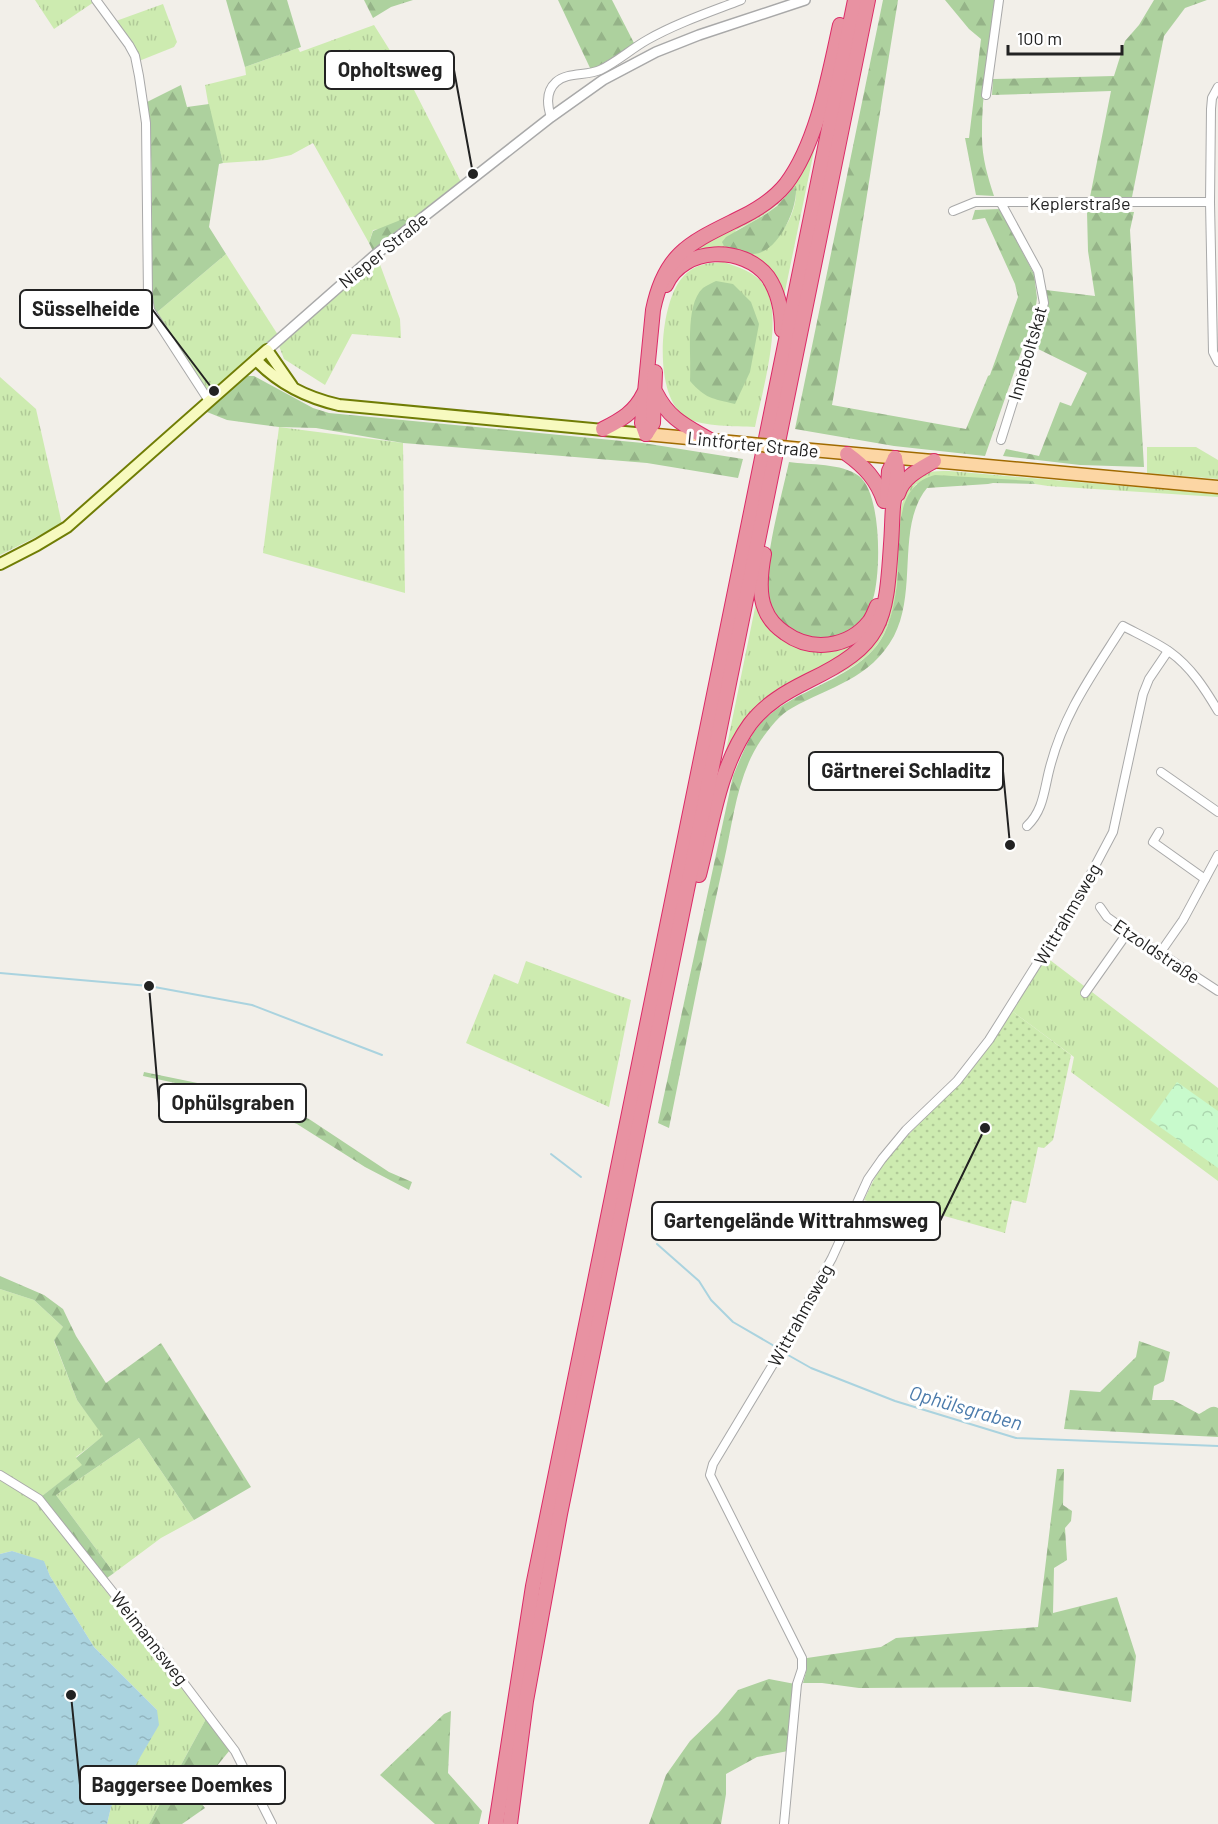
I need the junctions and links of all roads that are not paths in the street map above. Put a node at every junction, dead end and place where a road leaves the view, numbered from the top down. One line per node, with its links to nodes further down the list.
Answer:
1 (96, 0): 20 (street)
2 (741, 0): 10 (street)
3 (805, 0): 10 (street, Nieper Straße)
4 (846, 0): 19 (highway)
5 (855, 0): 15 (highway)
6 (868, 0): 28 (highway)
7 (999, 0): 9 (street)
8 (1218, 87): 11 (street)
9 (986, 96)
10 (551, 117): 14 (street, Nieper Straße)
11 (1210, 202): 12 (street, Keplerstraße); 17 (street)
12 (1001, 203): 13 (street, Keplerstraße); 24 (street, Inneboltskat)
13 (953, 211)
14 (267, 350): 16 (main road, Nieper Straße); 18 (main road, Lintforter Straße)
15 (783, 356): 19 (highway); 48 (highway)
16 (256, 360): 18 (main road, Lintforter Straße); 20 (main road, Nieper Straße)
17 (1218, 362)
18 (292, 386): 21 (main road, Lintforter Straße)
19 (651, 390): 21 (highway); 22 (highway); 23 (highway)
20 (209, 401): 31 (main road, Nieper Straße)
21 (603, 429): 22 (main road, Lintforter Straße)
22 (646, 434): 23 (main road, Lintforter Straße)
23 (710, 440): 25 (main road, Lintforter Straße, bridge)
24 (1001, 440)
25 (848, 454): 26 (main road, Lintforter Straße); 30 (highway)
26 (895, 458): 27 (main road, Lintforter Straße); 30 (highway)
27 (934, 461): 29 (main road, Lintforter Straße); 30 (highway)
28 (771, 480): 30 (highway); 43 (highway)
29 (1218, 487)
30 (890, 507): 43 (highway)
31 (0, 564)
32 (1168, 651): 33 (street); 36 (street); 50 (street, Wittrahmsweg)
33 (1218, 711)
34 (1161, 772): 35 (street)
35 (1218, 812)
36 (1027, 826)
37 (1159, 832): 39 (street)
38 (1218, 855): 39 (street)
39 (1205, 879): 42 (street)
40 (1100, 907): 41 (street, Etzoldstraße)
41 (1128, 932): 42 (street, Etzoldstraße); 45 (street)
42 (1160, 953): 44 (street, Etzoldstraße)
43 (671, 969): 49 (highway)
44 (1218, 991)
45 (1085, 993)
46 (0, 1475): 47 (street, Weimannsweg)
47 (272, 1824)
48 (496, 1824)
49 (510, 1824)
50 (784, 1824)

